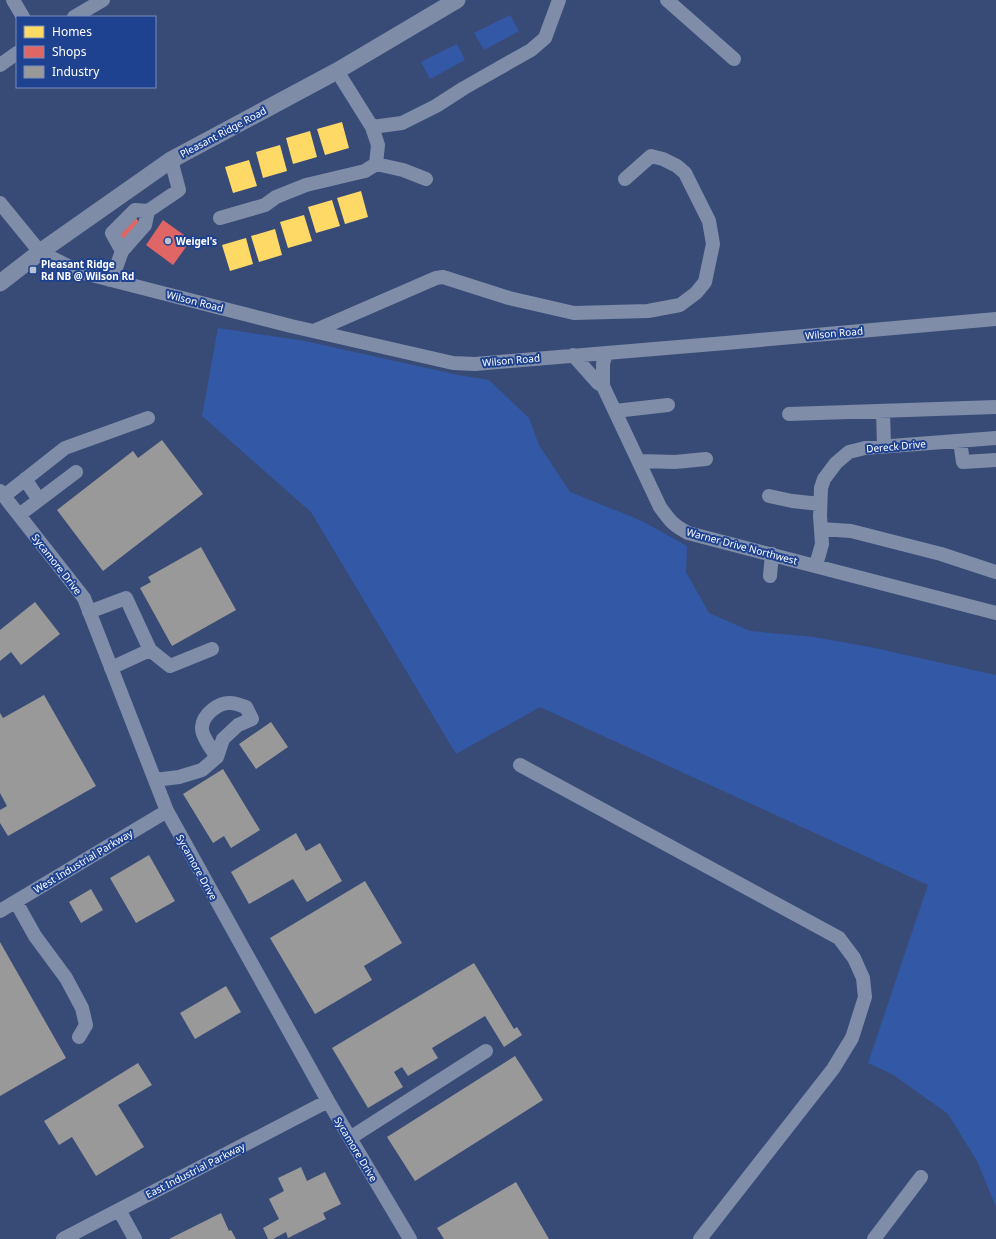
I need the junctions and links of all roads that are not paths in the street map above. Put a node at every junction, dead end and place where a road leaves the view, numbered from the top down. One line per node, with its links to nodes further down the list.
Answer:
1 (13, 0): 6 (street)
2 (103, 0): 7 (street)
3 (457, 0): 11 (main road, Pleasant Ridge Road)
4 (558, 0): 12 (street)
5 (667, 0): 9 (street)
6 (22, 16)
7 (76, 16)
8 (16, 54): 10 (street)
9 (734, 59)
10 (0, 65)
11 (337, 71): 12 (street); 13 (main road, Pleasant Ridge Road)
12 (372, 127): 14 (street)
13 (172, 160): 18 (street); 21 (main road, Pleasant Ridge Road)
14 (376, 164): 15 (street); 19 (street)
15 (426, 179)
16 (625, 179): 25 (street)
17 (0, 203): 21 (street)
18 (148, 211): 20 (street); 20 (street)
19 (220, 218)
20 (122, 251): 22 (street)
21 (40, 252): 22 (street, Wilson Road); 23 (main road, Pleasant Ridge Road)
22 (110, 280): 25 (street, Wilson Road)
23 (0, 283)
24 (996, 318): 26 (street, Wilson Road)
25 (314, 331): 27 (street, Wilson Road)
26 (606, 353): 27 (street, Wilson Road); 28 (street, Warner Drive Northwest)
27 (573, 355): 28 (street)
28 (603, 386): 31 (street, Warner Drive Northwest)
29 (668, 405): 31 (street)
30 (996, 406): 32 (street)
31 (615, 411): 40 (street, Warner Drive Northwest)
32 (883, 411): 33 (street); 37 (street)
33 (789, 414)
34 (148, 418): 42 (street)
35 (996, 438): 36 (street, Dereck Drive)
36 (960, 440): 37 (street, Dereck Drive); 39 (street)
37 (884, 446): 46 (street, Dereck Drive)
38 (706, 459): 40 (street)
39 (996, 460)
40 (638, 461): 49 (street, Warner Drive Northwest)
41 (76, 472): 45 (street)
42 (25, 479): 43 (street); 45 (street)
43 (2, 493): 47 (street, Sycamore Drive)
44 (769, 496): 46 (street)
45 (40, 500): 47 (street)
46 (820, 504): 48 (street, Dereck Drive)
47 (19, 515): 53 (street, Sycamore Drive)
48 (821, 529): 50 (street, Dereck Drive); 51 (street)
49 (772, 554): 50 (street, Warner Drive Northwest); 52 (street)
50 (816, 565): 54 (street, Warner Drive Northwest)
51 (996, 572)
52 (770, 576)
53 (89, 612): 56 (street); 57 (street, Sycamore Drive)
54 (996, 613)
55 (212, 649): 56 (street)
56 (150, 650): 57 (street)
57 (111, 668): 60 (street, Sycamore Drive)
58 (217, 757): 60 (street)
59 (520, 765): 73 (street)
60 (154, 780): 61 (street, Sycamore Drive)
61 (166, 811): 62 (street, West Industrial Parkway); 66 (street, Sycamore Drive)
62 (16, 902): 63 (street, West Industrial Parkway); 64 (street)
63 (0, 911)
64 (79, 1036)
65 (486, 1051): 67 (street)
66 (328, 1101): 67 (street, Sycamore Drive); 69 (street, East Industrial Parkway)
67 (350, 1138): 72 (street, Sycamore Drive)
68 (921, 1177): 74 (street)
69 (119, 1210): 70 (street, East Industrial Parkway); 71 (street)
70 (62, 1239)
71 (136, 1239)
72 (410, 1239)
73 (700, 1239)
74 (874, 1239)

